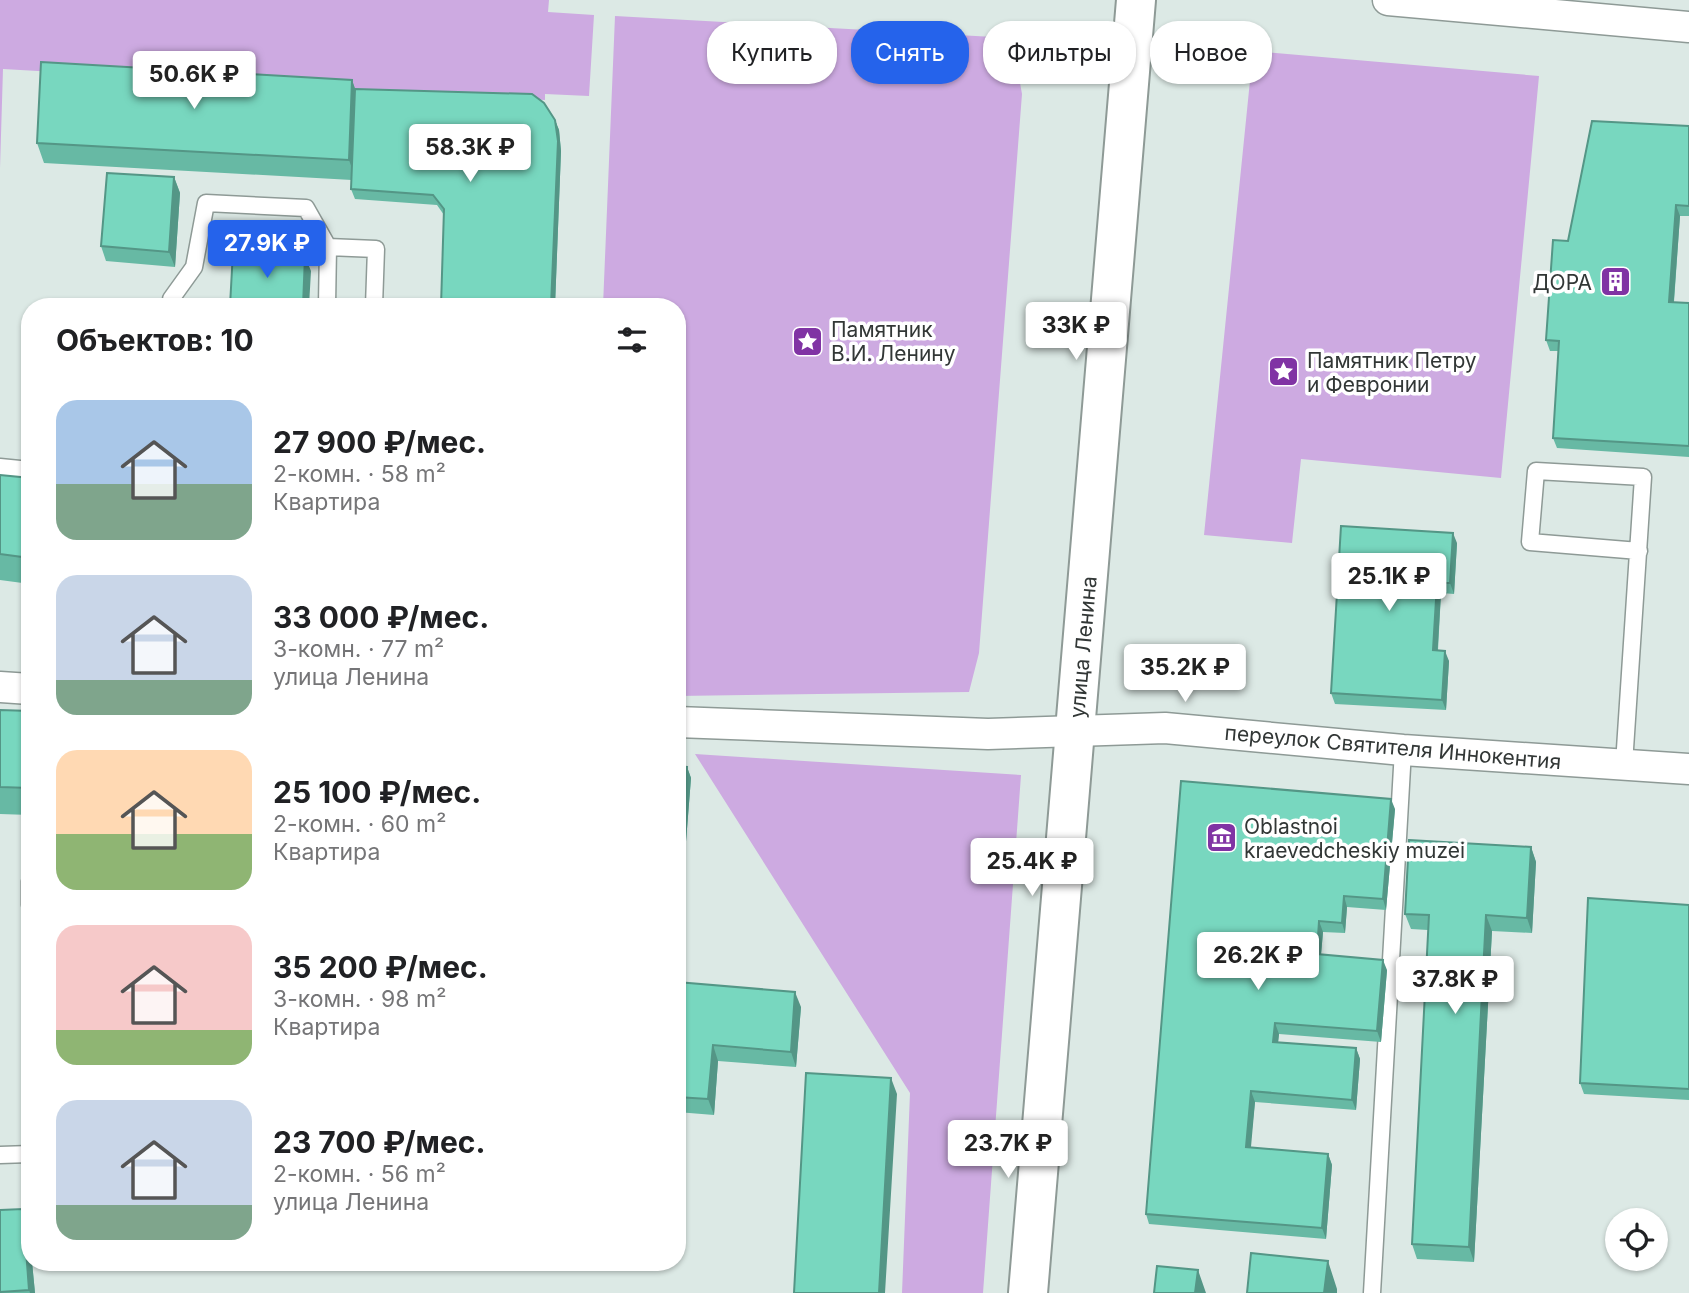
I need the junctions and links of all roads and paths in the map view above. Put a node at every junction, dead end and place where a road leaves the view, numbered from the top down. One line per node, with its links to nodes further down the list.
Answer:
1 (1136, 0): 15 (main road, улица Ленина)
2 (1388, 0): 3 (street)
3 (1469, 4): 4 (street)
4 (1689, 27)
5 (328, 247): 6 (lane); 7 (lane); 8 (lane)
6 (173, 298)
7 (327, 298)
8 (374, 298)
9 (0, 467): 10 (lane)
10 (21, 469)
11 (1639, 551): 11 (lane); 17 (lane)
12 (0, 687): 13 (street)
13 (21, 688)
14 (686, 722): 15 (street, переулок Святителя Иннокентия)
15 (1076, 730): 16 (street, переулок Святителя Иннокентия); 21 (main road, улица Ленина)
16 (1404, 750): 17 (street, переулок Святителя Иннокентия); 22 (lane)
17 (1623, 764): 18 (street, переулок Святителя Иннокентия)
18 (1689, 769)
19 (21, 1154): 20 (lane)
20 (0, 1155)
21 (1028, 1293)
22 (1372, 1293)

